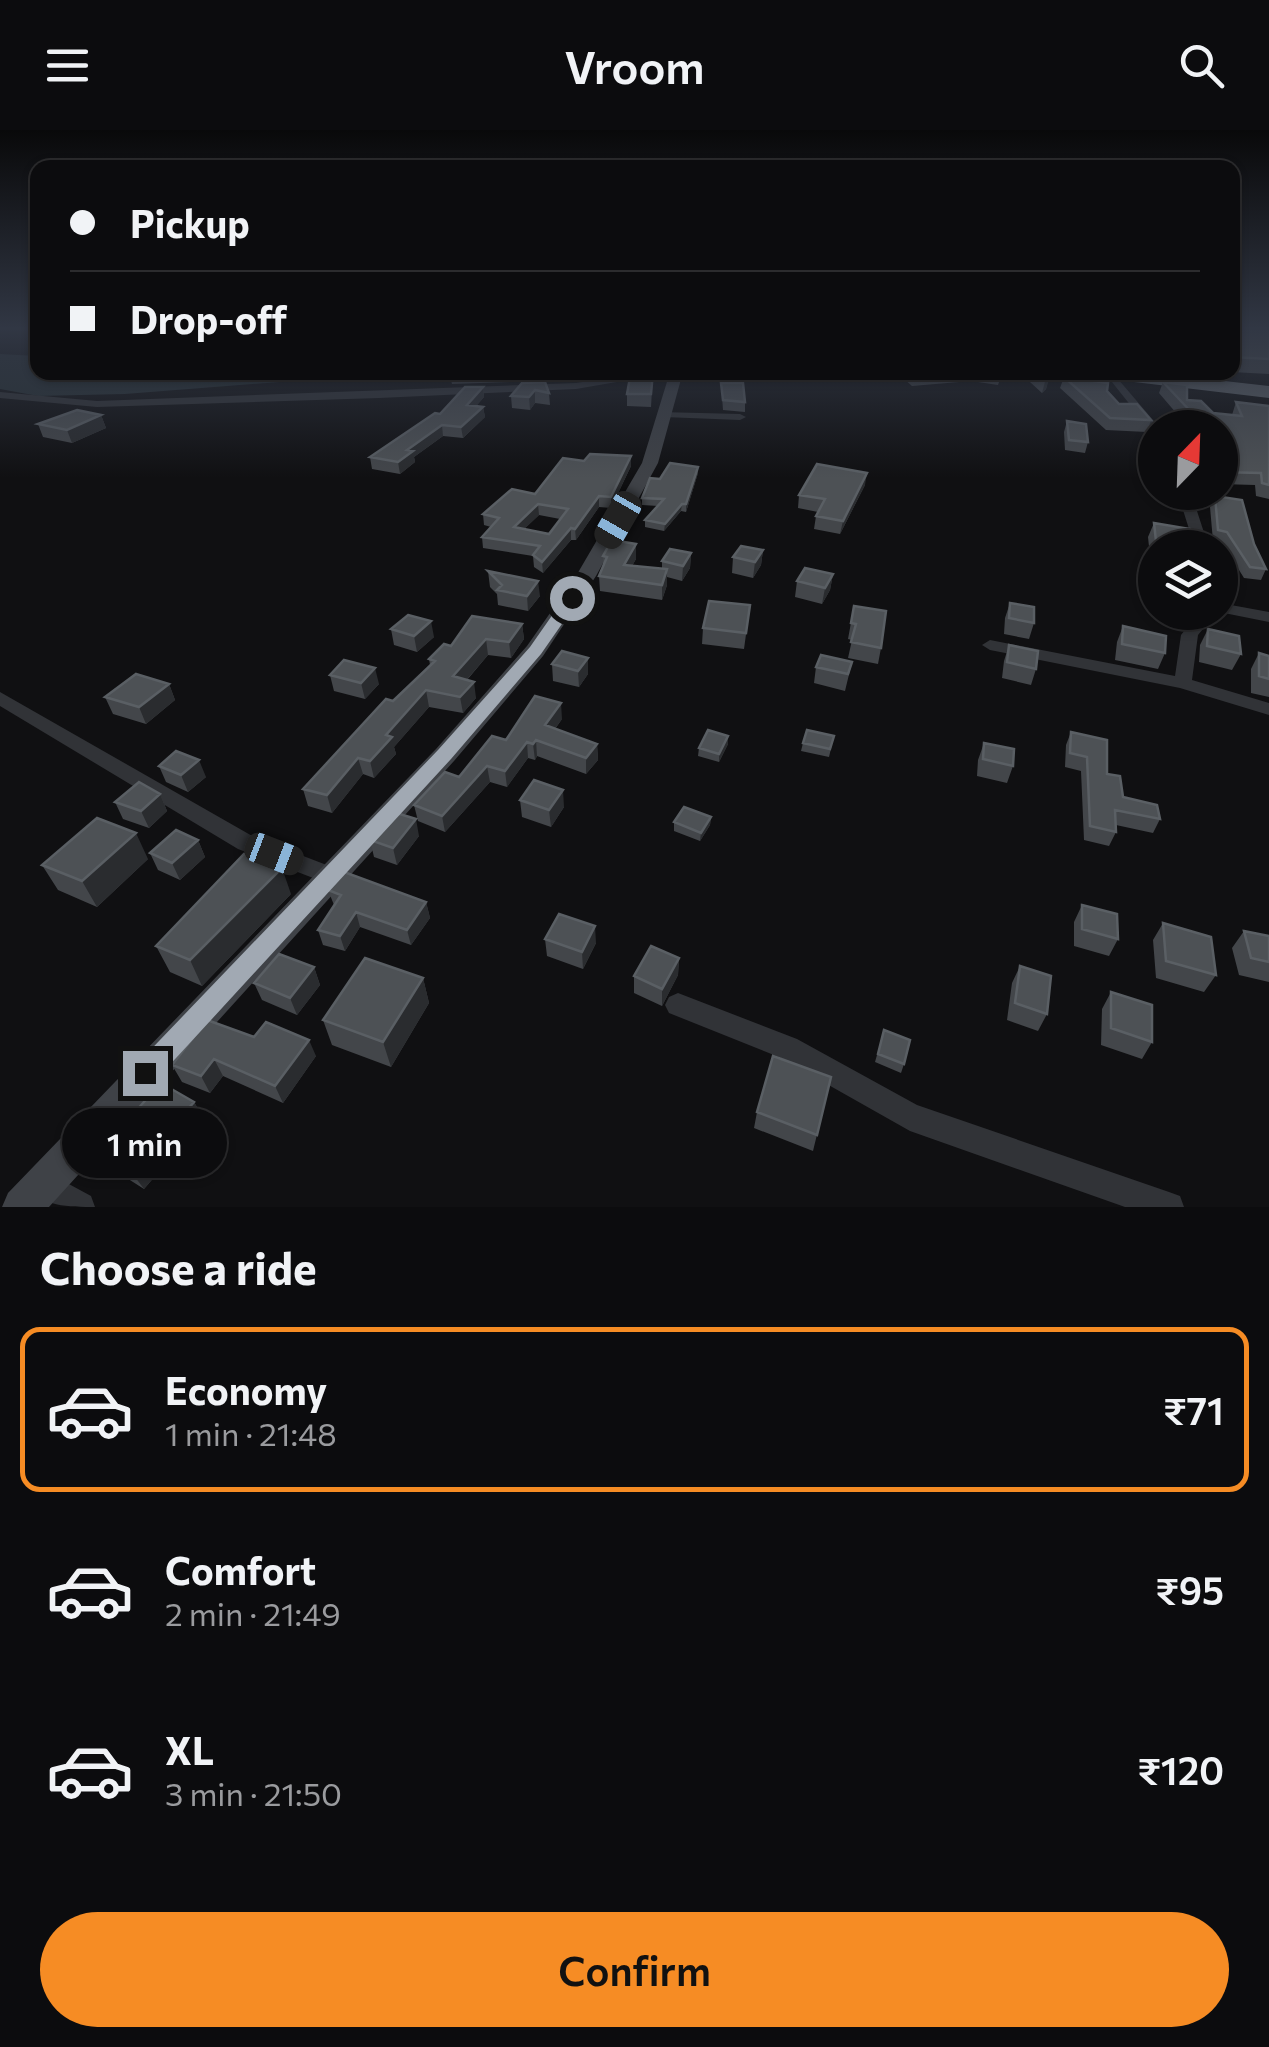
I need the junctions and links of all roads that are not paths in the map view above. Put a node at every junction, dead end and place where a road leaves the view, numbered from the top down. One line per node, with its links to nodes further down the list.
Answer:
1 (618, 380): 6 (street)
2 (672, 380): 8 (main road)
3 (1107, 380): 7 (street)
4 (1162, 380): 5 (highway)
5 (1269, 392)
6 (0, 395)
7 (1138, 412)
8 (664, 414): 9 (street); 17 (main road)
9 (740, 417)
10 (1238, 611): 11 (street)
11 (1269, 617)
12 (1188, 630): 14 (street)
13 (990, 645): 14 (street)
14 (1183, 683): 16 (street)
15 (0, 698): 17 (street)
16 (1269, 709)
17 (329, 875): 19 (main road)
18 (678, 1005): 21 (street)
19 (32, 1196): 20 (street)
20 (80, 1207)
21 (1169, 1207)

